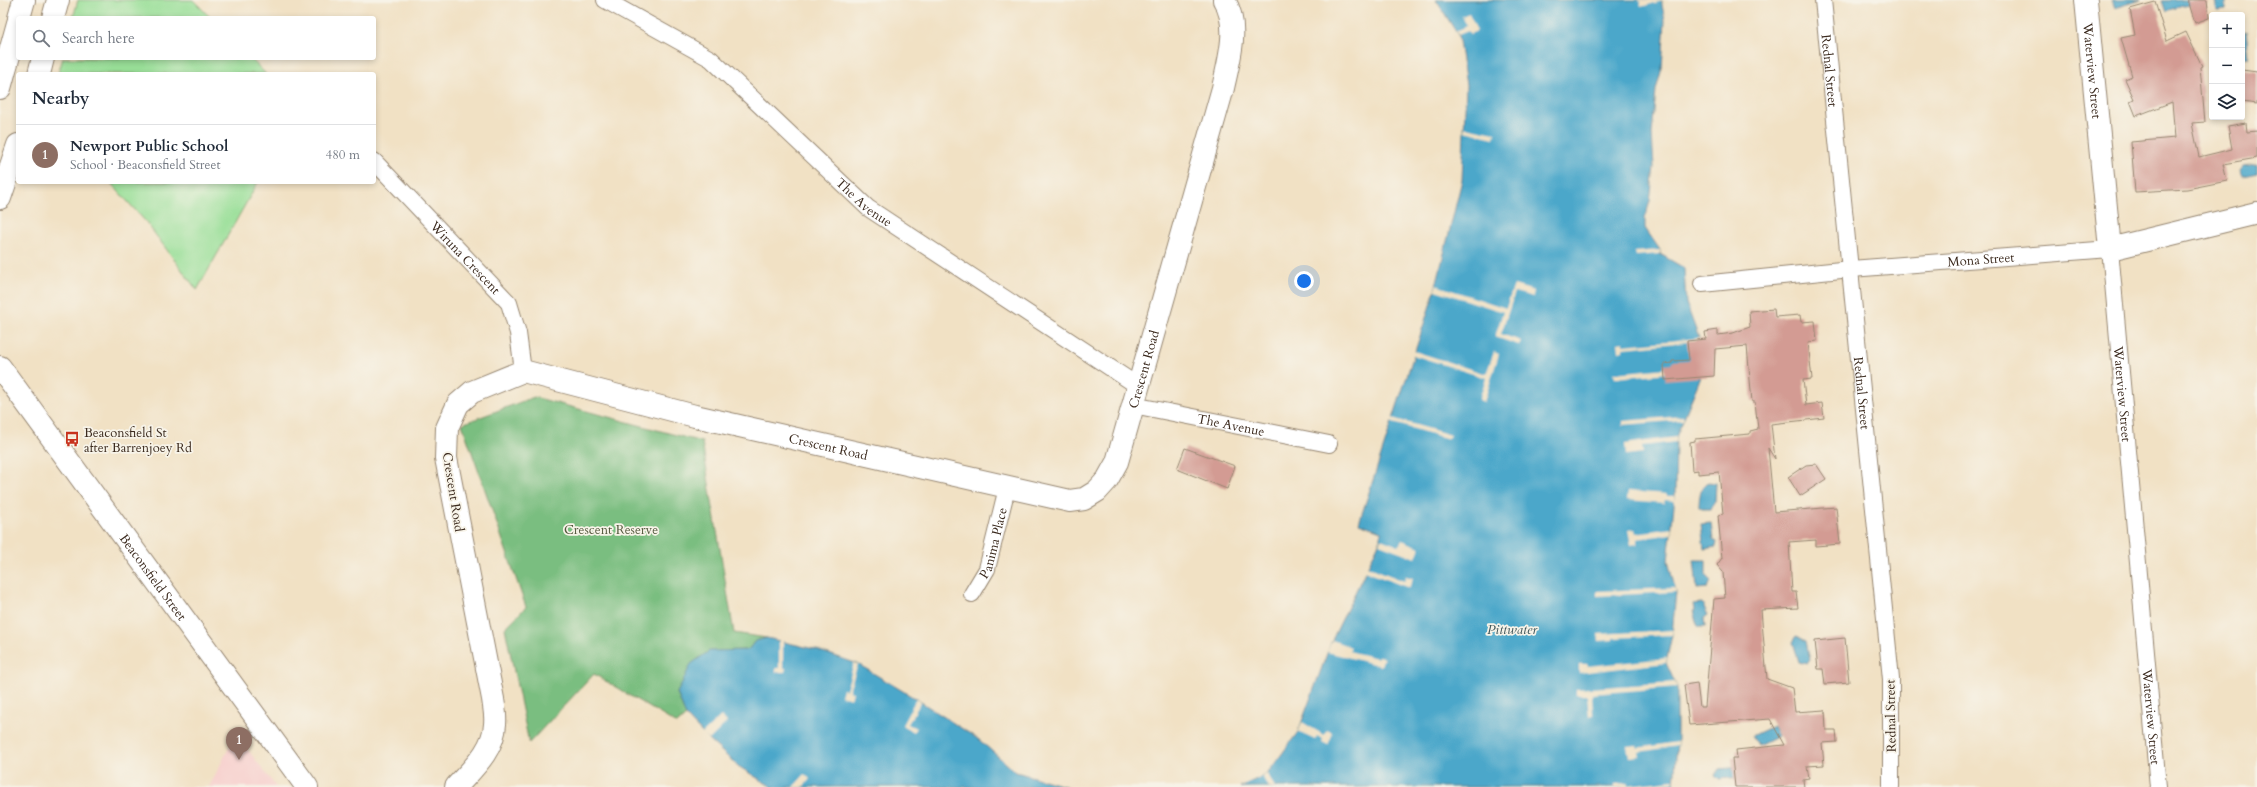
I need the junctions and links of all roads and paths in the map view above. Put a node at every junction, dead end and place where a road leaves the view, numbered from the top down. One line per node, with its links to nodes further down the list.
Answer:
1 (24, 0): 7 (street)
2 (58, 0): 8 (street)
3 (605, 0): 22 (street, The Avenue)
4 (1224, 0): 22 (street, Crescent Road)
5 (1823, 0): 18 (street, Rednal Street)
6 (2086, 0): 17 (street, Waterview Street)
7 (20, 16)
8 (54, 16)
9 (16, 30): 12 (street)
10 (42, 60): 11 (street)
11 (40, 72)
12 (0, 88)
13 (16, 151): 15 (street)
14 (376, 163): 21 (street, Wiruna Crescent)
15 (0, 198)
16 (2257, 213): 17 (street, Mona Street)
17 (2110, 249): 18 (street, Mona Street); 29 (street, Waterview Street)
18 (1852, 269): 19 (street, Mona Street); 28 (street, Rednal Street)
19 (1702, 284)
20 (0, 367): 26 (street, Beaconsfield Street)
21 (523, 371): 24 (street, Crescent Road); 27 (street, Crescent Road)
22 (1136, 396): 23 (street, The Avenue); 24 (street, Crescent Road)
23 (1329, 444)
24 (1007, 488): 25 (street, Panima Place)
25 (972, 594)
26 (307, 787)
27 (456, 787)
28 (1891, 787)
29 (2158, 787)

